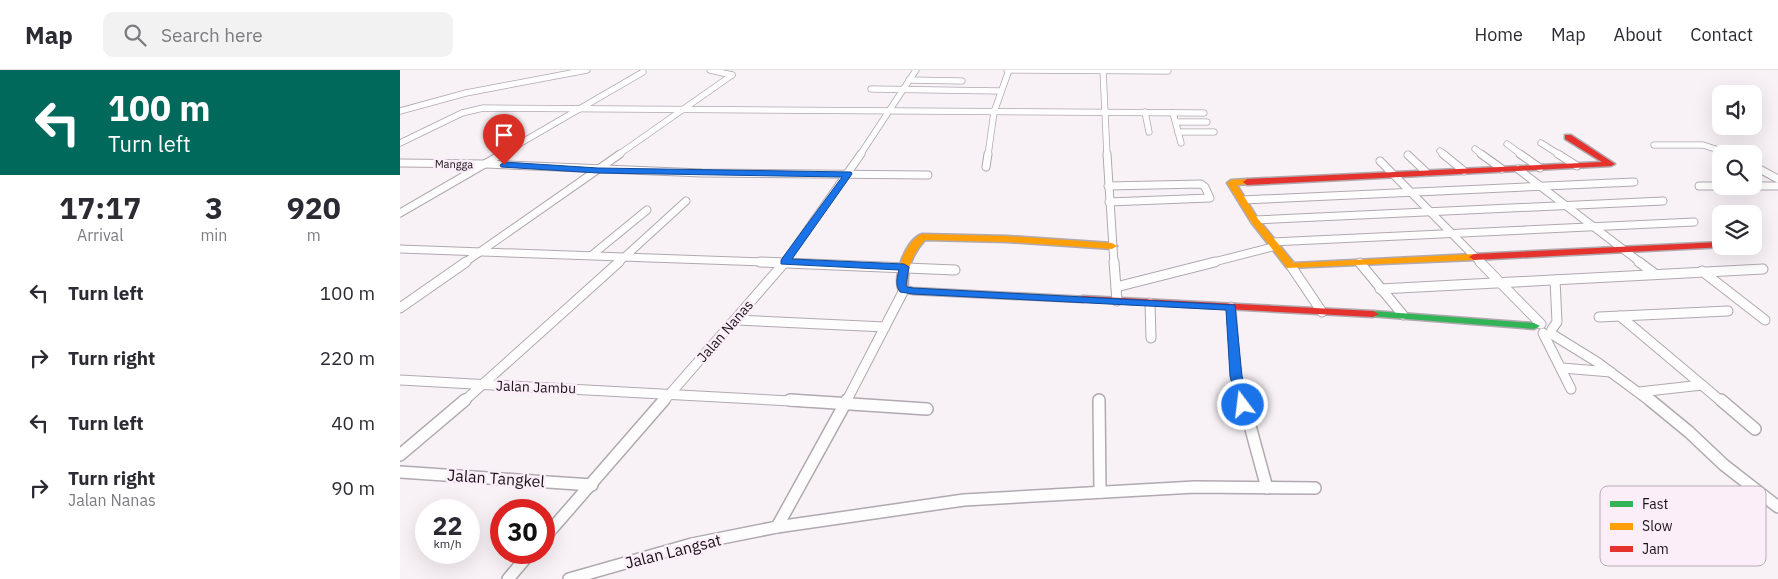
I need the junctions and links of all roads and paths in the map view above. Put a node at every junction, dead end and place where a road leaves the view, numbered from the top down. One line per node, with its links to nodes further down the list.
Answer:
1 (587, 70): 16 (street)
2 (710, 70): 14 (street)
3 (916, 70): 8 (street, Jalan Nanas)
4 (1008, 70): 5 (street); 12 (street)
5 (1103, 70): 6 (street); 18 (street)
6 (1168, 71)
7 (643, 72): 13 (street)
8 (910, 80): 9 (street); 11 (street, Jalan Nanas)
9 (962, 81)
10 (871, 89): 11 (street)
11 (903, 89): 12 (street); 15 (street, Jalan Nanas)
12 (1001, 91): 17 (street)
13 (581, 109): 14 (street); 28 (street); 39 (street)
14 (684, 110): 15 (street); 45 (street)
15 (889, 110): 17 (street); 49 (street, Jalan Nanas)
16 (400, 111)
17 (994, 112): 18 (street); 41 (street)
18 (1104, 112): 19 (street); 54 (street)
19 (1144, 112): 20 (street); 24 (street)
20 (1174, 113): 21 (street); 22 (street)
21 (1204, 113)
22 (1176, 122): 23 (street); 25 (street)
23 (1207, 122)
24 (1149, 132)
25 (1178, 132): 26 (street); 29 (street)
26 (1214, 132)
27 (1568, 137): 40 (street)
28 (400, 143)
29 (1181, 143)
30 (1541, 143): 40 (street)
31 (1507, 144): 43 (street)
32 (1654, 145): 33 (street)
33 (1712, 145)
34 (1475, 149): 44 (street)
35 (1440, 151): 47 (street)
36 (1408, 155): 48 (street)
37 (1380, 161): 50 (street)
38 (400, 163): 39 (street, Mangga)
39 (485, 164): 45 (street, Mangga); 68 (street)
40 (1578, 166): 43 (street)
41 (986, 167)
42 (1518, 168): 43 (street); 44 (street); 55 (street)
43 (1540, 168)
44 (1502, 169): 47 (street)
45 (598, 170): 49 (street, Mangga); 78 (street)
46 (1762, 170): 52 (street)
47 (1464, 171): 48 (street)
48 (1426, 172): 50 (street)
49 (848, 174): 51 (street, Mangga); 82 (street, Jalan Nanas)
50 (1393, 174): 60 (street); 61 (street)
51 (928, 175)
52 (1778, 179)
53 (1634, 182): 55 (street)
54 (1108, 186): 64 (street); 64 (street)
55 (1541, 186): 60 (street); 65 (street)
56 (1699, 186): 57 (street)
57 (1712, 186)
58 (1762, 186): 59 (street)
59 (1778, 186)
60 (1410, 192): 61 (street); 67 (street)
61 (1242, 200): 69 (street)
62 (686, 201): 80 (street)
63 (1663, 201): 65 (street)
64 (1109, 202): 75 (street)
65 (1567, 206): 67 (street); 71 (street)
66 (647, 210): 79 (street)
67 (1430, 212): 69 (street); 72 (street)
68 (400, 213)
69 (1254, 220): 73 (street)
70 (1694, 222): 71 (street)
71 (1592, 226): 72 (street); 76 (street)
72 (1451, 233): 73 (street); 81 (street)
73 (1274, 244): 84 (street); 92 (street)
74 (1712, 245): 76 (street)
75 (1112, 246): 85 (street); 92 (street)
76 (1622, 248): 81 (street); 89 (street)
77 (400, 249): 78 (street)
78 (480, 251): 79 (street); 98 (street)
79 (592, 255): 80 (street)
80 (625, 256): 82 (street); 112 (street)
81 (1472, 256): 83 (street); 91 (street)
82 (785, 262): 85 (street); 104 (street, Jalan Nanas)
83 (1360, 263): 84 (street); 93 (street)
84 (1291, 266): 100 (street)
85 (904, 267): 87 (street); 94 (street)
86 (1763, 268): 88 (street)
87 (954, 270)
88 (1702, 271): 89 (street); 105 (street)
89 (1655, 274): 90 (street)
90 (1555, 280): 91 (street); 107 (street)
91 (1499, 283): 93 (street); 107 (street)
92 (1116, 286): 95 (street)
93 (1380, 289): 101 (street)
94 (904, 290): 95 (street); 106 (street)
95 (1116, 301): 96 (street)
96 (1150, 303): 97 (street); 108 (street)
97 (1231, 307): 100 (street); 125 (street)
98 (400, 308)
99 (1728, 311): 102 (street)
100 (1322, 312): 101 (street)
101 (1403, 315): 107 (street)
102 (1620, 316): 103 (street); 113 (street)
103 (1599, 317)
104 (736, 320): 106 (street); 116 (street, Jalan Nanas)
105 (1765, 320)
106 (885, 327): 118 (street)
107 (1544, 329): 109 (street); 110 (street)
108 (1151, 338)
109 (1562, 368): 110 (street); 114 (street)
110 (1612, 372): 115 (street)
111 (400, 380): 112 (street, Jalan Jambu)
112 (483, 385): 116 (street, Jalan Jambu); 121 (street)
113 (1702, 385): 115 (street); 120 (street)
114 (1571, 389)
115 (1639, 392): 124 (street)
116 (672, 393): 118 (street, Jalan Jambu); 123 (street, Jalan Nanas)
117 (1099, 400): 127 (street)
118 (845, 404): 119 (street, Jalan Jambu); 131 (street)
119 (927, 409)
120 (1755, 428)
121 (400, 455)
122 (400, 472): 123 (street, Jalan Tangkel)
123 (592, 485): 130 (street, Jalan Nanas)
124 (1751, 486)
125 (1267, 488): 126 (street, Jalan Langsat); 127 (street, Jalan Langsat)
126 (1315, 488)
127 (1100, 492): 131 (street, Jalan Langsat)
128 (1766, 498): 129 (street)
129 (1778, 507)
130 (555, 526)
131 (777, 527): 134 (street, Jalan Langsat)
132 (521, 564): 133 (street)
133 (508, 579)
134 (569, 579)

